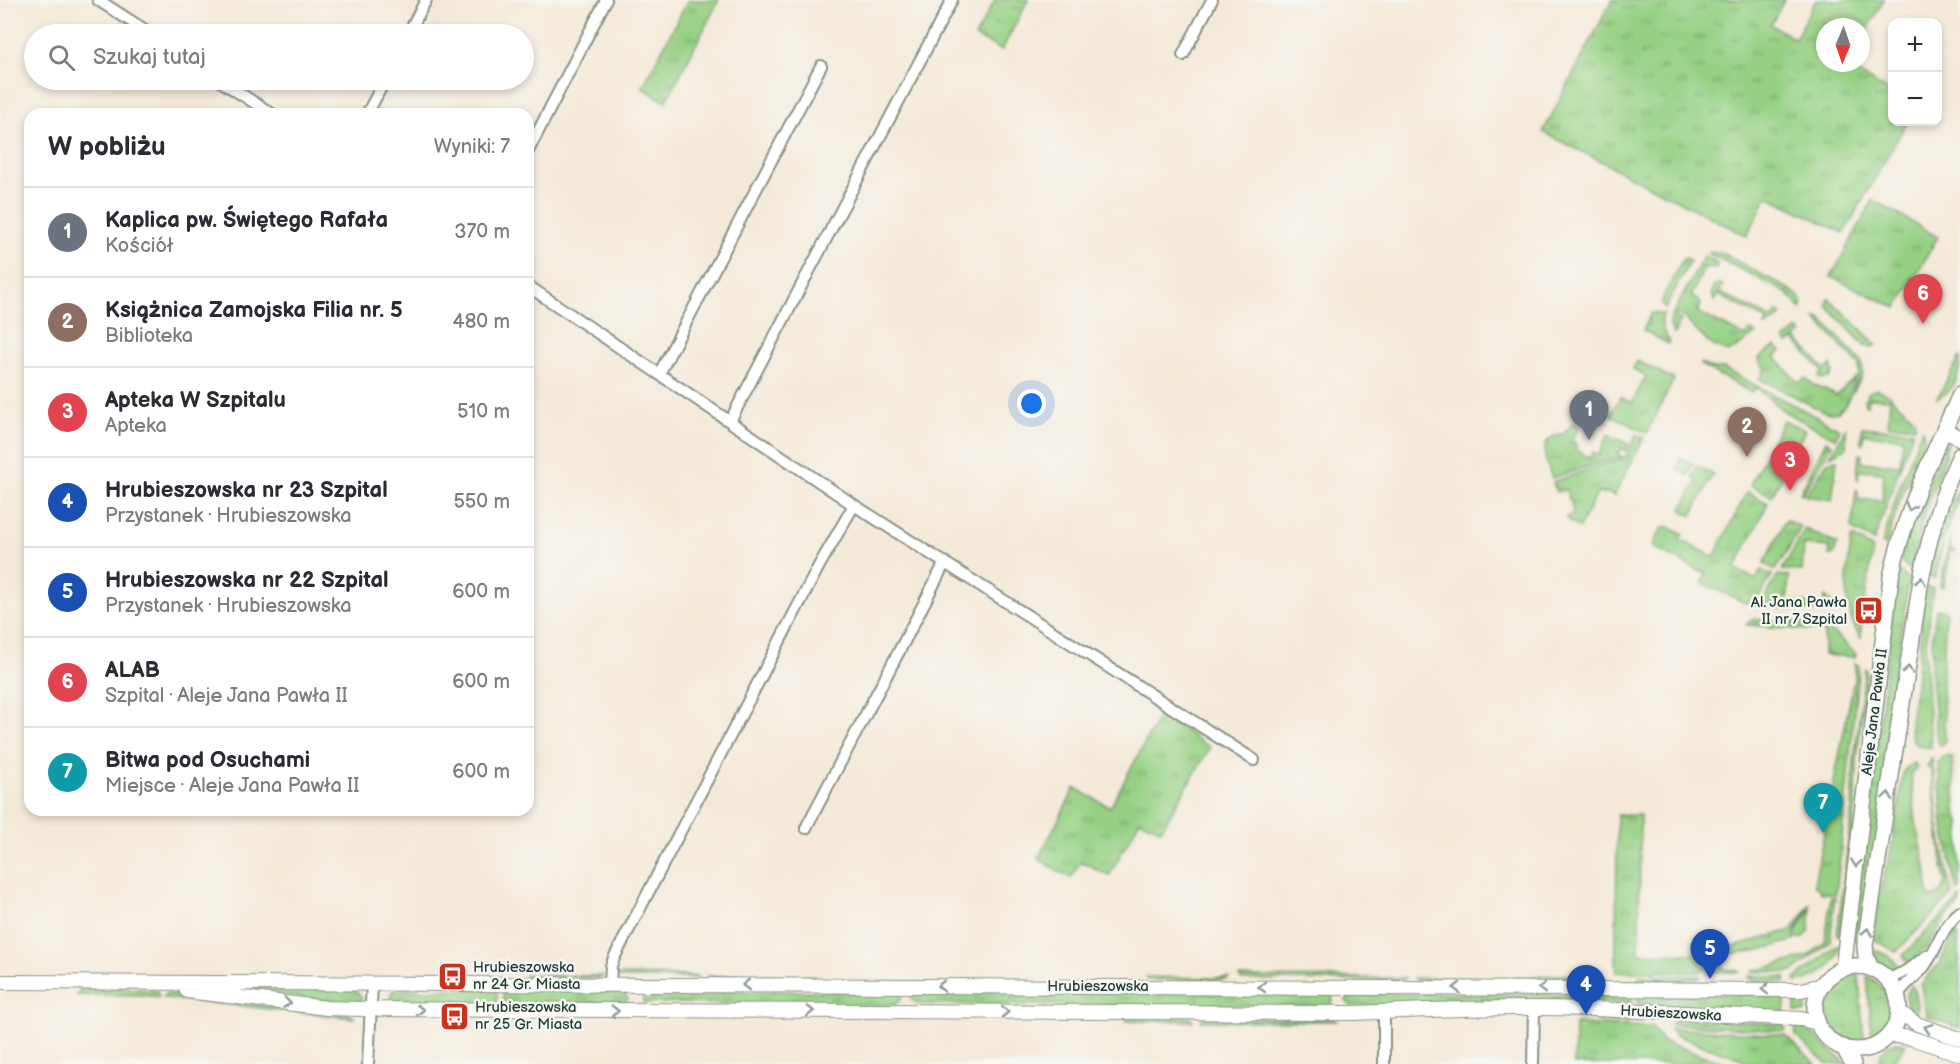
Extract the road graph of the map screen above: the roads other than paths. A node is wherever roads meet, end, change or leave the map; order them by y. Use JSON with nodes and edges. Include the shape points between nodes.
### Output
{"nodes":[{"id":1,"x":98,"y":0,"type":"edge"},
{"id":2,"x":426,"y":0,"type":"edge"},
{"id":3,"x":606,"y":0,"type":"edge"},
{"id":4,"x":951,"y":0,"type":"edge"},
{"id":5,"x":1212,"y":0,"type":"edge"},
{"id":6,"x":135,"y":24,"type":"edge"},
{"id":7,"x":413,"y":24,"type":"edge"},
{"id":8,"x":1183,"y":55,"type":"dead end"},
{"id":9,"x":821,"y":66,"type":"dead end"},
{"id":10,"x":235,"y":90,"type":"edge"},
{"id":11,"x":380,"y":90,"type":"edge"},
{"id":12,"x":263,"y":108,"type":"edge"},
{"id":13,"x":370,"y":108,"type":"edge"},
{"id":14,"x":534,"y":139,"type":"edge"},
{"id":15,"x":534,"y":290,"type":"edge"},
{"id":16,"x":659,"y":374,"type":"junction"},
{"id":17,"x":1960,"y":395,"type":"edge"},
{"id":18,"x":730,"y":421,"type":"junction"},
{"id":19,"x":1944,"y":430,"type":"junction"},
{"id":20,"x":1960,"y":438,"type":"edge"},
{"id":21,"x":1960,"y":455,"type":"edge"},
{"id":22,"x":855,"y":504,"type":"junction"},
{"id":23,"x":945,"y":562,"type":"junction"},
{"id":24,"x":1254,"y":760,"type":"dead end"},
{"id":25,"x":806,"y":828,"type":"dead end"},
{"id":26,"x":1960,"y":912,"type":"edge"},
{"id":27,"x":1931,"y":953,"type":"junction"},
{"id":28,"x":1843,"y":969,"type":"junction"},
{"id":29,"x":1871,"y":969,"type":"junction"},
{"id":30,"x":1887,"y":980,"type":"junction"},
{"id":31,"x":0,"y":982,"type":"edge"},
{"id":32,"x":131,"y":983,"type":"junction"},
{"id":33,"x":367,"y":984,"type":"junction"},
{"id":34,"x":610,"y":984,"type":"junction"},
{"id":35,"x":1822,"y":985,"type":"junction"},
{"id":36,"x":906,"y":986,"type":"junction"},
{"id":37,"x":1897,"y":996,"type":"junction"},
{"id":38,"x":1534,"y":1008,"type":"junction"},
{"id":39,"x":366,"y":1010,"type":"junction"},
{"id":40,"x":906,"y":1012,"type":"junction"},
{"id":41,"x":1384,"y":1012,"type":"junction"},
{"id":42,"x":1899,"y":1012,"type":"junction"},
{"id":43,"x":1818,"y":1023,"type":"junction"},
{"id":44,"x":1889,"y":1035,"type":"junction"},
{"id":45,"x":1960,"y":1039,"type":"edge"},
{"id":46,"x":1843,"y":1047,"type":"junction"},
{"id":47,"x":1874,"y":1047,"type":"junction"},
{"id":48,"x":1960,"y":1054,"type":"edge"},
{"id":49,"x":368,"y":1064,"type":"edge"},
{"id":50,"x":1384,"y":1064,"type":"edge"},
{"id":51,"x":1533,"y":1064,"type":"edge"},
{"id":52,"x":1853,"y":1064,"type":"edge"},
{"id":53,"x":1873,"y":1064,"type":"edge"}],
"edges":[{"from":1,"to":6,"type":"street"},
{"from":2,"to":7,"type":"street"},
{"from":3,"to":14,"type":"street"},
{"from":4,"to":18,"type":"street"},
{"from":5,"to":8,"type":"street"},
{"from":9,"to":16,"type":"street"},
{"from":10,"to":12,"type":"street"},
{"from":11,"to":13,"type":"street"},
{"from":15,"to":16,"type":"street"},
{"from":16,"to":18,"type":"street"},
{"from":17,"to":19,"type":"highway","name":"Aleje Jana Pawła II"},
{"from":18,"to":22,"type":"street"},
{"from":19,"to":20,"type":"highway"},
{"from":19,"to":28,"type":"highway","name":"Aleje Jana Pawła II","one_way":true,"via":[[1910,508],[1891,577]]},
{"from":29,"to":21,"type":"highway","name":"Aleje Jana Pawła II","one_way":true,"via":[[1865,945],[1921,580],[1933,526]]},
{"from":22,"to":23,"type":"street"},
{"from":22,"to":34,"type":"street","via":[[614,958]]},
{"from":23,"to":24,"type":"street"},
{"from":23,"to":25,"type":"street"},
{"from":26,"to":27,"type":"street","via":[[1948,923]]},
{"from":27,"to":30,"type":"street"},
{"from":27,"to":37,"type":"street","via":[[1925,966]]},
{"from":28,"to":29,"type":"highway"},
{"from":28,"to":35,"type":"highway"},
{"from":29,"to":30,"type":"highway"},
{"from":30,"to":37,"type":"highway"},
{"from":31,"to":32,"type":"main road"},
{"from":32,"to":33,"type":"main road","name":"Hrubieszowska"},
{"from":32,"to":39,"type":"main road","name":"Hrubieszowska","one_way":true},
{"from":33,"to":34,"type":"main road","name":"Hrubieszowska"},
{"from":33,"to":39,"type":"street"},
{"from":36,"to":34,"type":"main road","name":"Hrubieszowska","one_way":true},
{"from":35,"to":36,"type":"main road","name":"Hrubieszowska","one_way":true,"via":[[1801,990]]},
{"from":35,"to":43,"type":"highway","via":[[1816,1003]]},
{"from":36,"to":40,"type":"main road"},
{"from":37,"to":42,"type":"highway"},
{"from":38,"to":41,"type":"main road","name":"Hrubieszowska"},
{"from":38,"to":43,"type":"main road","name":"Hrubieszowska","via":[[1801,1019]]},
{"from":38,"to":51,"type":"street"},
{"from":39,"to":40,"type":"main road","name":"Hrubieszowska","one_way":true},
{"from":39,"to":49,"type":"street"},
{"from":40,"to":41,"type":"main road","name":"Hrubieszowska","one_way":true},
{"from":41,"to":50,"type":"street"},
{"from":42,"to":44,"type":"highway"},
{"from":45,"to":42,"type":"main road","one_way":true,"via":[[1917,1024]]},
{"from":43,"to":46,"type":"highway","via":[[1826,1036]]},
{"from":44,"to":47,"type":"highway"},
{"from":44,"to":48,"type":"main road"},
{"from":46,"to":47,"type":"highway"},
{"from":46,"to":52,"type":"highway"},
{"from":47,"to":53,"type":"highway"}]}
